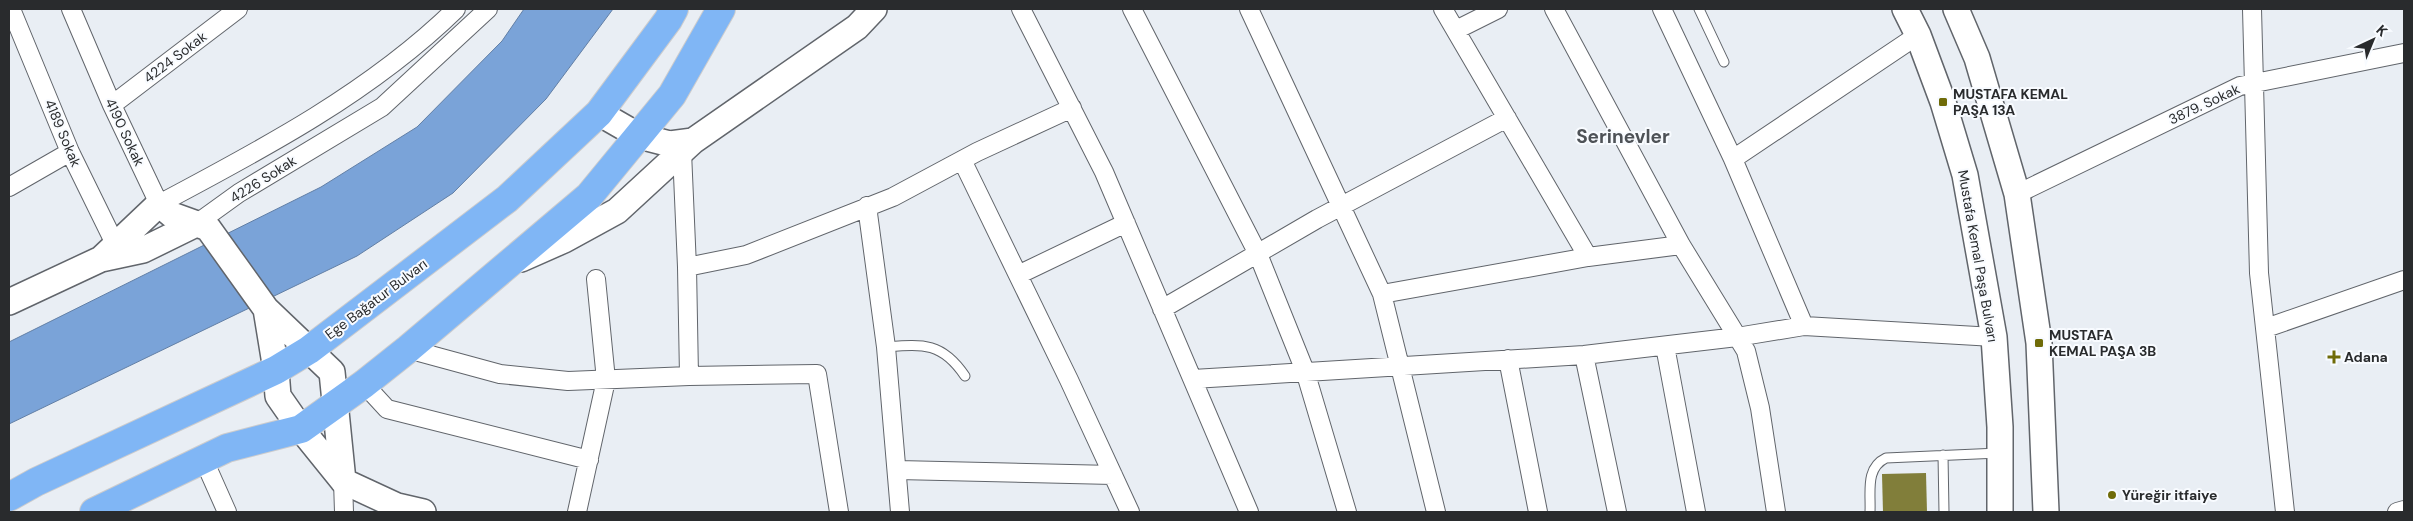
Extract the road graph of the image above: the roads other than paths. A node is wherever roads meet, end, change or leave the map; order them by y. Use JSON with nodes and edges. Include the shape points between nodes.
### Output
{"nodes":[{"id":1,"x":11,"y":9,"type":"edge"},
{"id":2,"x":238,"y":9,"type":"edge"},
{"id":3,"x":456,"y":9,"type":"edge"},
{"id":4,"x":488,"y":9,"type":"edge"},
{"id":5,"x":674,"y":9,"type":"edge"},
{"id":6,"x":721,"y":9,"type":"edge"},
{"id":7,"x":874,"y":9,"type":"edge"},
{"id":8,"x":1021,"y":9,"type":"edge"},
{"id":9,"x":1132,"y":9,"type":"edge"},
{"id":10,"x":1249,"y":9,"type":"edge"},
{"id":11,"x":1443,"y":9,"type":"edge"},
{"id":12,"x":1498,"y":9,"type":"edge"},
{"id":13,"x":1554,"y":9,"type":"edge"},
{"id":14,"x":1662,"y":9,"type":"edge"},
{"id":15,"x":1699,"y":9,"type":"edge"},
{"id":16,"x":1905,"y":9,"type":"edge"},
{"id":17,"x":1956,"y":9,"type":"edge"},
{"id":18,"x":2252,"y":9,"type":"edge"},
{"id":19,"x":73,"y":10,"type":"edge"},
{"id":20,"x":437,"y":15,"type":"edge"},
{"id":21,"x":1456,"y":30,"type":"junction"},
{"id":22,"x":1918,"y":35,"type":"junction"},
{"id":23,"x":2404,"y":53,"type":"edge"},
{"id":24,"x":1724,"y":62,"type":"dead end"},
{"id":25,"x":2256,"y":83,"type":"junction"},
{"id":26,"x":112,"y":105,"type":"junction"},
{"id":27,"x":1072,"y":108,"type":"junction"},
{"id":28,"x":599,"y":113,"type":"junction"},
{"id":29,"x":1507,"y":118,"type":"junction"},
{"id":30,"x":639,"y":136,"type":"junction"},
{"id":31,"x":687,"y":146,"type":"junction"},
{"id":32,"x":70,"y":152,"type":"junction"},
{"id":33,"x":1733,"y":159,"type":"junction"},
{"id":34,"x":962,"y":160,"type":"junction"},
{"id":35,"x":9,"y":187,"type":"edge"},
{"id":36,"x":2017,"y":194,"type":"junction"},
{"id":37,"x":159,"y":204,"type":"junction"},
{"id":38,"x":867,"y":206,"type":"junction"},
{"id":39,"x":1340,"y":207,"type":"junction"},
{"id":40,"x":1126,"y":223,"type":"junction"},
{"id":41,"x":202,"y":226,"type":"junction"},
{"id":42,"x":1681,"y":245,"type":"junction"},
{"id":43,"x":112,"y":253,"type":"junction"},
{"id":44,"x":1258,"y":254,"type":"junction"},
{"id":45,"x":1588,"y":257,"type":"junction"},
{"id":46,"x":509,"y":264,"type":"junction"},
{"id":47,"x":687,"y":267,"type":"junction"},
{"id":48,"x":1018,"y":275,"type":"junction"},
{"id":49,"x":596,"y":279,"type":"dead end"},
{"id":50,"x":2404,"y":280,"type":"edge"},
{"id":51,"x":1382,"y":294,"type":"junction"},
{"id":52,"x":9,"y":302,"type":"edge"},
{"id":53,"x":266,"y":309,"type":"junction"},
{"id":54,"x":1162,"y":310,"type":"junction"},
{"id":55,"x":1804,"y":326,"type":"junction"},
{"id":56,"x":2266,"y":328,"type":"junction"},
{"id":57,"x":1737,"y":337,"type":"junction"},
{"id":58,"x":1994,"y":337,"type":"junction"},
{"id":59,"x":1665,"y":346,"type":"junction"},
{"id":60,"x":886,"y":347,"type":"junction"},
{"id":61,"x":408,"y":349,"type":"junction"},
{"id":62,"x":309,"y":350,"type":"junction"},
{"id":63,"x":1584,"y":355,"type":"junction"},
{"id":64,"x":1508,"y":358,"type":"junction"},
{"id":65,"x":1401,"y":366,"type":"junction"},
{"id":66,"x":276,"y":370,"type":"junction"},
{"id":67,"x":1305,"y":371,"type":"junction"},
{"id":68,"x":689,"y":376,"type":"junction"},
{"id":69,"x":965,"y":376,"type":"dead end"},
{"id":70,"x":1193,"y":379,"type":"junction"},
{"id":71,"x":606,"y":380,"type":"junction"},
{"id":72,"x":364,"y":384,"type":"junction"},
{"id":73,"x":336,"y":404,"type":"junction"},
{"id":74,"x":301,"y":429,"type":"junction"},
{"id":75,"x":2000,"y":452,"type":"junction"},
{"id":76,"x":1943,"y":455,"type":"junction"},
{"id":77,"x":203,"y":458,"type":"junction"},
{"id":78,"x":588,"y":460,"type":"junction"},
{"id":79,"x":898,"y":470,"type":"junction"},
{"id":80,"x":1113,"y":475,"type":"junction"},
{"id":81,"x":343,"y":481,"type":"junction"},
{"id":82,"x":9,"y":497,"type":"edge"},
{"id":83,"x":2404,"y":510,"type":"edge"},
{"id":84,"x":94,"y":512,"type":"edge"},
{"id":85,"x":227,"y":512,"type":"edge"},
{"id":86,"x":344,"y":512,"type":"edge"},
{"id":87,"x":423,"y":512,"type":"edge"},
{"id":88,"x":577,"y":512,"type":"edge"},
{"id":89,"x":839,"y":512,"type":"edge"},
{"id":90,"x":900,"y":512,"type":"edge"},
{"id":91,"x":1130,"y":512,"type":"edge"},
{"id":92,"x":1249,"y":512,"type":"edge"},
{"id":93,"x":1346,"y":512,"type":"edge"},
{"id":94,"x":1436,"y":512,"type":"edge"},
{"id":95,"x":1538,"y":512,"type":"edge"},
{"id":96,"x":1617,"y":512,"type":"edge"},
{"id":97,"x":1696,"y":512,"type":"edge"},
{"id":98,"x":1776,"y":512,"type":"edge"},
{"id":99,"x":1870,"y":512,"type":"edge"},
{"id":100,"x":1944,"y":512,"type":"edge"},
{"id":101,"x":2000,"y":512,"type":"edge"},
{"id":102,"x":2046,"y":512,"type":"edge"},
{"id":103,"x":2284,"y":512,"type":"edge"},
{"id":104,"x":2397,"y":512,"type":"edge"}],
"edges":[{"from":1,"to":32,"type":"street","name":"4189 Sokak"},
{"from":2,"to":26,"type":"street","name":"4224 Sokak"},
{"from":3,"to":20,"type":"street"},
{"from":4,"to":41,"type":"street","name":"4226 Sokak","via":[[382,107],[239,193]]},
{"from":5,"to":28,"type":"main road","name":"Ege Bağatur Bulvarı"},
{"from":6,"to":30,"type":"main road","via":[[672,95]]},
{"from":7,"to":31,"type":"main road","via":[[857,26]]},
{"from":8,"to":27,"type":"street"},
{"from":9,"to":44,"type":"street"},
{"from":10,"to":39,"type":"street"},
{"from":11,"to":21,"type":"street"},
{"from":12,"to":21,"type":"street"},
{"from":13,"to":42,"type":"street"},
{"from":14,"to":33,"type":"street"},
{"from":15,"to":24,"type":"lane"},
{"from":16,"to":22,"type":"main road","name":"Mustafa Kemal Paşa Bulvarı"},
{"from":17,"to":36,"type":"main road","via":[[1977,58]]},
{"from":18,"to":25,"type":"street"},
{"from":19,"to":26,"type":"street","name":"4190 Sokak"},
{"from":20,"to":37,"type":"street","via":[[424,39],[341,100],[250,155]]},
{"from":21,"to":29,"type":"street"},
{"from":22,"to":33,"type":"street"},
{"from":22,"to":58,"type":"main road","name":"Mustafa Kemal Paşa Bulvarı","via":[[1943,102],[1964,175]]},
{"from":23,"to":25,"type":"street","name":"3879. Sokak"},
{"from":25,"to":36,"type":"street","name":"3879. Sokak","via":[[2240,86]]},
{"from":25,"to":56,"type":"street","via":[[2259,273]]},
{"from":26,"to":37,"type":"street","name":"4190 Sokak"},
{"from":27,"to":34,"type":"street"},
{"from":27,"to":40,"type":"street"},
{"from":28,"to":30,"type":"main road"},
{"from":28,"to":62,"type":"main road","name":"Ege Bağatur Bulvarı","via":[[508,198]]},
{"from":29,"to":39,"type":"street"},
{"from":29,"to":45,"type":"street"},
{"from":30,"to":31,"type":"main road"},
{"from":30,"to":46,"type":"main road","via":[[589,196]]},
{"from":31,"to":46,"type":"main road","via":[[617,211],[564,240]]},
{"from":31,"to":47,"type":"street"},
{"from":32,"to":35,"type":"street"},
{"from":32,"to":43,"type":"street","name":"4189 Sokak"},
{"from":33,"to":55,"type":"street"},
{"from":34,"to":38,"type":"street","via":[[893,197]]},
{"from":34,"to":48,"type":"street"},
{"from":36,"to":102,"type":"main road","via":[[2038,343]]},
{"from":37,"to":41,"type":"main road","via":[[172,215]]},
{"from":37,"to":43,"type":"main road"},
{"from":38,"to":47,"type":"street","via":[[746,255]]},
{"from":38,"to":60,"type":"street"},
{"from":39,"to":44,"type":"street"},
{"from":39,"to":51,"type":"street"},
{"from":40,"to":48,"type":"street"},
{"from":40,"to":54,"type":"street"},
{"from":41,"to":43,"type":"main road","name":"4226 Sokak","via":[[143,250]]},
{"from":41,"to":53,"type":"main road"},
{"from":42,"to":45,"type":"street"},
{"from":42,"to":57,"type":"street"},
{"from":43,"to":52,"type":"main road","name":"4226 Sokak"},
{"from":44,"to":54,"type":"street"},
{"from":44,"to":67,"type":"street"},
{"from":45,"to":51,"type":"street"},
{"from":46,"to":61,"type":"main road"},
{"from":47,"to":68,"type":"street"},
{"from":48,"to":80,"type":"street"},
{"from":49,"to":71,"type":"street"},
{"from":50,"to":56,"type":"street"},
{"from":51,"to":65,"type":"street"},
{"from":53,"to":62,"type":"main road"},
{"from":53,"to":66,"type":"main road"},
{"from":54,"to":70,"type":"street"},
{"from":55,"to":57,"type":"street"},
{"from":55,"to":58,"type":"street"},
{"from":56,"to":103,"type":"street"},
{"from":57,"to":59,"type":"street"},
{"from":57,"to":98,"type":"street","via":[[1746,351],[1760,408]]},
{"from":58,"to":75,"type":"main road","name":"Mustafa Kemal Paşa Bulvarı"},
{"from":59,"to":63,"type":"street"},
{"from":59,"to":97,"type":"street"},
{"from":60,"to":69,"type":"lane","via":[[923,344],[933,347],[951,358]]},
{"from":60,"to":79,"type":"street"},
{"from":61,"to":71,"type":"street","via":[[500,374],[568,382]]},
{"from":61,"to":72,"type":"main road"},
{"from":62,"to":66,"type":"main road","name":"Ege Bağatur Bulvarı"},
{"from":62,"to":73,"type":"main road","via":[[332,372]]},
{"from":63,"to":64,"type":"street"},
{"from":63,"to":96,"type":"street"},
{"from":64,"to":65,"type":"street"},
{"from":64,"to":95,"type":"street"},
{"from":65,"to":67,"type":"street"},
{"from":65,"to":94,"type":"street"},
{"from":66,"to":74,"type":"main road","via":[[278,396]]},
{"from":66,"to":82,"type":"main road","name":"Ege Bağatur Bulvarı"},
{"from":67,"to":70,"type":"street"},
{"from":67,"to":93,"type":"street"},
{"from":68,"to":71,"type":"street"},
{"from":68,"to":89,"type":"street","via":[[817,374]]},
{"from":70,"to":92,"type":"street"},
{"from":71,"to":78,"type":"street"},
{"from":72,"to":73,"type":"main road"},
{"from":72,"to":78,"type":"street","via":[[387,409]]},
{"from":73,"to":74,"type":"main road"},
{"from":73,"to":81,"type":"main road"},
{"from":74,"to":77,"type":"main road","via":[[227,448]]},
{"from":74,"to":81,"type":"main road"},
{"from":75,"to":76,"type":"lane"},
{"from":75,"to":101,"type":"main road","name":"Mustafa Kemal Paşa Bulvarı"},
{"from":76,"to":99,"type":"lane","via":[[1880,461],[1871,474]]},
{"from":76,"to":100,"type":"lane"},
{"from":77,"to":84,"type":"main road"},
{"from":77,"to":85,"type":"street"},
{"from":78,"to":88,"type":"street"},
{"from":79,"to":80,"type":"street"},
{"from":79,"to":90,"type":"street"},
{"from":80,"to":91,"type":"street"},
{"from":81,"to":86,"type":"street"},
{"from":81,"to":87,"type":"main road","via":[[397,506]]},
{"from":83,"to":104,"type":"street"}]}
